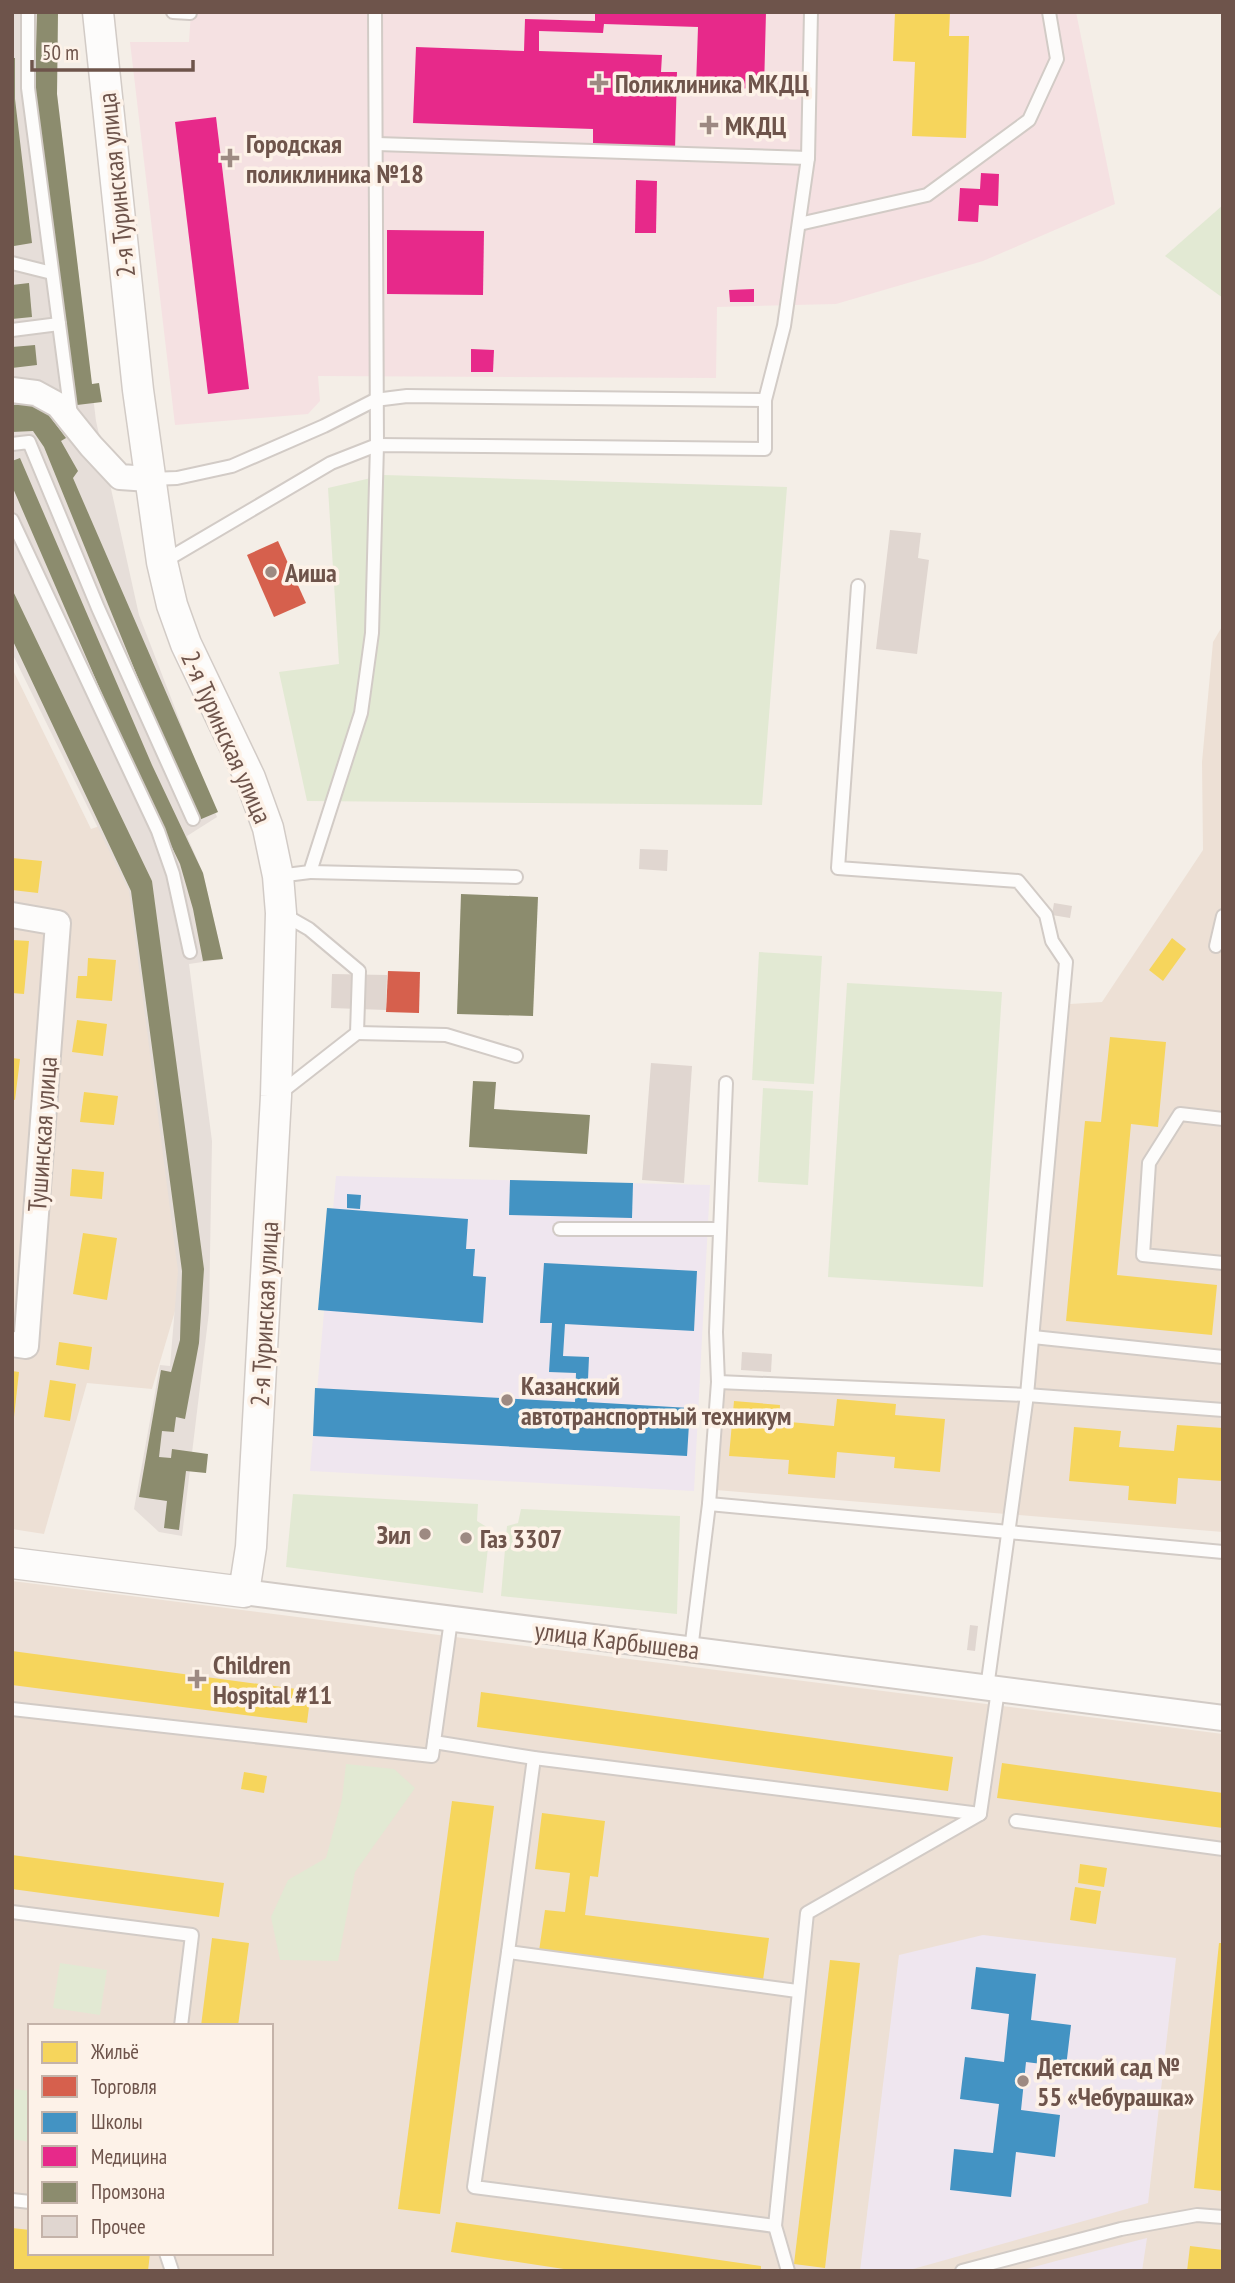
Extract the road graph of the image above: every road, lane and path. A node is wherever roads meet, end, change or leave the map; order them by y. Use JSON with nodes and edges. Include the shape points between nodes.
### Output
{"nodes":[{"id":1,"x":28,"y":12,"type":"edge"},
{"id":2,"x":99,"y":12,"type":"edge"},
{"id":3,"x":173,"y":12,"type":"edge"},
{"id":4,"x":375,"y":12,"type":"edge"},
{"id":5,"x":811,"y":12,"type":"edge"},
{"id":6,"x":1049,"y":12,"type":"edge"},
{"id":7,"x":190,"y":13,"type":"edge"},
{"id":8,"x":377,"y":144,"type":"junction"},
{"id":9,"x":808,"y":158,"type":"junction"},
{"id":10,"x":799,"y":224,"type":"junction"},
{"id":11,"x":12,"y":264,"type":"edge"},
{"id":12,"x":52,"y":273,"type":"junction"},
{"id":13,"x":59,"y":324,"type":"junction"},
{"id":14,"x":12,"y":330,"type":"edge"},
{"id":15,"x":12,"y":390,"type":"edge"},
{"id":16,"x":375,"y":400,"type":"junction"},
{"id":17,"x":765,"y":400,"type":"junction"},
{"id":18,"x":72,"y":422,"type":"junction"},
{"id":19,"x":12,"y":444,"type":"edge"},
{"id":20,"x":376,"y":445,"type":"junction"},
{"id":21,"x":149,"y":479,"type":"junction"},
{"id":22,"x":12,"y":520,"type":"edge"},
{"id":23,"x":162,"y":562,"type":"junction"},
{"id":24,"x":858,"y":586,"type":"dead end"},
{"id":25,"x":193,"y":819,"type":"dead end"},
{"id":26,"x":310,"y":872,"type":"junction"},
{"id":27,"x":278,"y":876,"type":"junction"},
{"id":28,"x":516,"y":877,"type":"dead end"},
{"id":29,"x":281,"y":913,"type":"junction"},
{"id":30,"x":12,"y":915,"type":"edge"},
{"id":31,"x":1223,"y":916,"type":"edge"},
{"id":32,"x":1216,"y":946,"type":"dead end"},
{"id":33,"x":190,"y":952,"type":"dead end"},
{"id":34,"x":356,"y":1033,"type":"junction"},
{"id":35,"x":516,"y":1056,"type":"dead end"},
{"id":36,"x":726,"y":1083,"type":"dead end"},
{"id":37,"x":276,"y":1096,"type":"junction"},
{"id":38,"x":1223,"y":1119,"type":"edge"},
{"id":39,"x":560,"y":1229,"type":"dead end"},
{"id":40,"x":720,"y":1229,"type":"junction"},
{"id":41,"x":1223,"y":1263,"type":"edge"},
{"id":42,"x":1033,"y":1337,"type":"junction"},
{"id":43,"x":19,"y":1345,"type":"edge"},
{"id":44,"x":1223,"y":1357,"type":"edge"},
{"id":45,"x":718,"y":1382,"type":"junction"},
{"id":46,"x":1027,"y":1395,"type":"junction"},
{"id":47,"x":1223,"y":1410,"type":"edge"},
{"id":48,"x":709,"y":1504,"type":"junction"},
{"id":49,"x":1009,"y":1531,"type":"junction"},
{"id":50,"x":1223,"y":1552,"type":"edge"},
{"id":51,"x":12,"y":1563,"type":"edge"},
{"id":52,"x":244,"y":1592,"type":"junction"},
{"id":53,"x":451,"y":1620,"type":"junction"},
{"id":54,"x":691,"y":1650,"type":"junction"},
{"id":55,"x":993,"y":1689,"type":"junction"},
{"id":56,"x":12,"y":1709,"type":"edge"},
{"id":57,"x":1223,"y":1718,"type":"edge"},
{"id":58,"x":434,"y":1742,"type":"junction"},
{"id":59,"x":534,"y":1758,"type":"junction"},
{"id":60,"x":980,"y":1814,"type":"junction"},
{"id":61,"x":1016,"y":1821,"type":"dead end"},
{"id":62,"x":1223,"y":1849,"type":"edge"},
{"id":63,"x":12,"y":1912,"type":"edge"},
{"id":64,"x":508,"y":1952,"type":"junction"},
{"id":65,"x":797,"y":1991,"type":"junction"},
{"id":66,"x":181,"y":2024,"type":"edge"},
{"id":67,"x":1223,"y":2217,"type":"edge"},
{"id":68,"x":775,"y":2226,"type":"junction"},
{"id":69,"x":788,"y":2271,"type":"edge"},
{"id":70,"x":962,"y":2271,"type":"edge"}],
"edges":[{"from":1,"to":12,"type":"lane","via":[[28,88]]},
{"from":2,"to":21,"type":"street","name":"2-я Туринская улица"},
{"from":3,"to":7,"type":"lane"},
{"from":4,"to":8,"type":"lane"},
{"from":5,"to":9,"type":"lane"},
{"from":6,"to":10,"type":"lane","via":[[1057,59],[1029,120],[927,195]]},
{"from":8,"to":9,"type":"lane"},
{"from":8,"to":16,"type":"lane"},
{"from":9,"to":10,"type":"lane"},
{"from":10,"to":17,"type":"lane","via":[[784,326]]},
{"from":11,"to":12,"type":"lane"},
{"from":12,"to":13,"type":"lane"},
{"from":13,"to":14,"type":"lane"},
{"from":13,"to":18,"type":"lane"},
{"from":15,"to":18,"type":"street","via":[[36,393],[58,405]]},
{"from":16,"to":17,"type":"lane","via":[[407,396]]},
{"from":16,"to":20,"type":"lane"},
{"from":16,"to":21,"type":"lane","via":[[232,466]]},
{"from":17,"to":20,"type":"lane","via":[[765,449]]},
{"from":18,"to":21,"type":"street","via":[[120,477]]},
{"from":19,"to":25,"type":"lane","via":[[30,442]]},
{"from":20,"to":23,"type":"lane","via":[[331,463]]},
{"from":20,"to":26,"type":"lane","via":[[372,633],[361,713]]},
{"from":21,"to":23,"type":"street","name":"2-я Туринская улица"},
{"from":22,"to":33,"type":"lane","via":[[158,831],[173,874]]},
{"from":23,"to":27,"type":"street","name":"2-я Туринская улица","via":[[186,644],[250,778],[268,828]]},
{"from":24,"to":42,"type":"lane","via":[[838,868],[1018,881],[1046,915],[1052,941],[1066,962]]},
{"from":26,"to":27,"type":"lane"},
{"from":26,"to":28,"type":"lane"},
{"from":27,"to":29,"type":"street","name":"2-я Туринская улица"},
{"from":29,"to":34,"type":"lane","via":[[309,929],[359,971]]},
{"from":29,"to":37,"type":"street","name":"2-я Туринская улица"},
{"from":30,"to":43,"type":"street","name":"Тушинская улица","via":[[58,923]]},
{"from":31,"to":32,"type":"lane"},
{"from":34,"to":35,"type":"lane","via":[[446,1035]]},
{"from":34,"to":37,"type":"lane"},
{"from":36,"to":40,"type":"lane"},
{"from":37,"to":52,"type":"street","name":"2-я Туринская улица","via":[[251,1547]]},
{"from":38,"to":41,"type":"lane","via":[[1180,1114],[1149,1163],[1143,1255]]},
{"from":39,"to":40,"type":"lane"},
{"from":40,"to":45,"type":"lane"},
{"from":42,"to":44,"type":"lane"},
{"from":42,"to":46,"type":"lane"},
{"from":45,"to":46,"type":"lane"},
{"from":45,"to":48,"type":"lane"},
{"from":46,"to":47,"type":"lane"},
{"from":46,"to":49,"type":"lane"},
{"from":48,"to":49,"type":"lane"},
{"from":48,"to":54,"type":"lane"},
{"from":49,"to":50,"type":"lane"},
{"from":49,"to":55,"type":"lane"},
{"from":51,"to":52,"type":"street","name":"улица Карбышева"},
{"from":52,"to":53,"type":"street","name":"улица Карбышева"},
{"from":53,"to":54,"type":"street","name":"улица Карбышева"},
{"from":53,"to":58,"type":"lane"},
{"from":54,"to":55,"type":"street","name":"улица Карбышева"},
{"from":55,"to":57,"type":"street","name":"улица Карбышева"},
{"from":55,"to":60,"type":"lane"},
{"from":56,"to":58,"type":"lane","via":[[432,1756]]},
{"from":58,"to":59,"type":"lane"},
{"from":59,"to":60,"type":"lane"},
{"from":59,"to":64,"type":"lane"},
{"from":60,"to":65,"type":"lane","via":[[807,1913]]},
{"from":61,"to":62,"type":"lane"},
{"from":63,"to":66,"type":"lane","via":[[192,1935]]},
{"from":64,"to":65,"type":"lane"},
{"from":64,"to":68,"type":"lane","via":[[474,2187]]},
{"from":65,"to":68,"type":"lane"},
{"from":67,"to":70,"type":"lane","via":[[1197,2215],[1121,2229]]},
{"from":68,"to":69,"type":"lane"}]}
